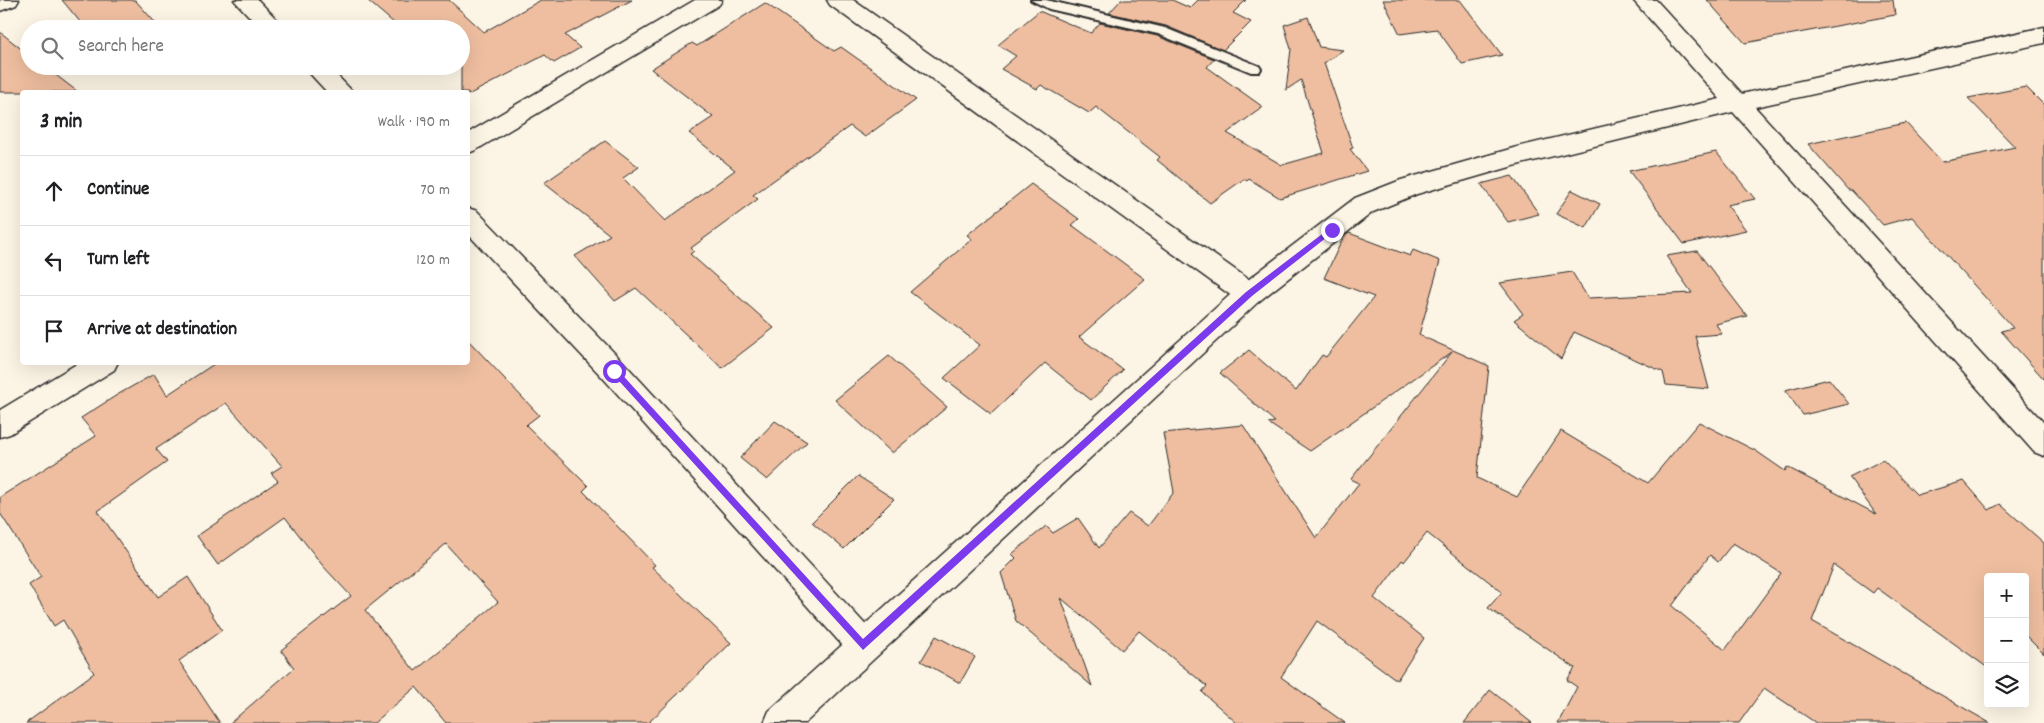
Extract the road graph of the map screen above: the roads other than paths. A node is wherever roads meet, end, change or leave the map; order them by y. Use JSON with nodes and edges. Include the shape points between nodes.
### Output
{"nodes":[{"id":1,"x":8,"y":0,"type":"edge"},
{"id":2,"x":245,"y":0,"type":"edge"},
{"id":3,"x":711,"y":0,"type":"edge"},
{"id":4,"x":838,"y":0,"type":"edge"},
{"id":5,"x":1036,"y":0,"type":"edge"},
{"id":6,"x":1644,"y":0,"type":"edge"},
{"id":7,"x":0,"y":4,"type":"edge"},
{"id":8,"x":266,"y":20,"type":"edge"},
{"id":9,"x":2044,"y":35,"type":"edge"},
{"id":10,"x":1254,"y":69,"type":"dead end"},
{"id":11,"x":323,"y":75,"type":"edge"},
{"id":12,"x":339,"y":90,"type":"edge"},
{"id":13,"x":1737,"y":103,"type":"junction"},
{"id":14,"x":470,"y":143,"type":"edge"},
{"id":15,"x":470,"y":220,"type":"edge"},
{"id":16,"x":1249,"y":294,"type":"junction"},
{"id":17,"x":99,"y":365,"type":"edge"},
{"id":18,"x":0,"y":425,"type":"edge"},
{"id":19,"x":2044,"y":443,"type":"edge"},
{"id":20,"x":863,"y":646,"type":"junction"},
{"id":21,"x":781,"y":723,"type":"edge"}],
"edges":[{"from":1,"to":7,"type":"street"},
{"from":2,"to":8,"type":"street"},
{"from":3,"to":14,"type":"street"},
{"from":4,"to":16,"type":"street"},
{"from":5,"to":10,"type":"lane","via":[[1161,31]]},
{"from":6,"to":13,"type":"street"},
{"from":9,"to":13,"type":"street"},
{"from":11,"to":12,"type":"street"},
{"from":13,"to":16,"type":"street","via":[[1517,156],[1373,201]]},
{"from":13,"to":19,"type":"street"},
{"from":15,"to":20,"type":"street","via":[[614,371]]},
{"from":16,"to":20,"type":"street"},
{"from":17,"to":18,"type":"street"},
{"from":20,"to":21,"type":"street"}]}
